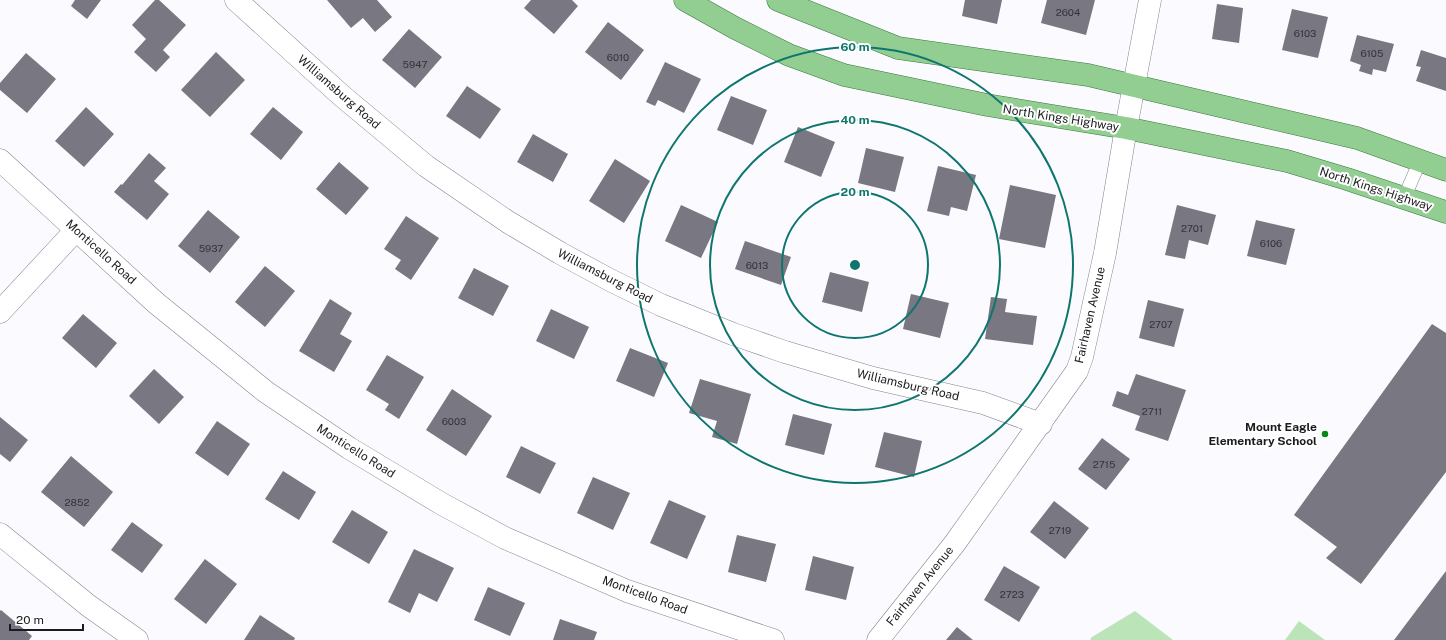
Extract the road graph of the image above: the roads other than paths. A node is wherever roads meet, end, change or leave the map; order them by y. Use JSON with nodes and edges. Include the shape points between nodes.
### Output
{"nodes":[{"id":1,"x":236,"y":0,"type":"edge"},
{"id":2,"x":685,"y":0,"type":"edge"},
{"id":3,"x":778,"y":0,"type":"edge"},
{"id":4,"x":1150,"y":0,"type":"edge"},
{"id":5,"x":1134,"y":85,"type":"junction"},
{"id":6,"x":1126,"y":128,"type":"junction"},
{"id":7,"x":0,"y":160,"type":"edge"},
{"id":8,"x":1420,"y":161,"type":"junction"},
{"id":9,"x":1446,"y":170,"type":"edge"},
{"id":10,"x":1404,"y":198,"type":"junction"},
{"id":11,"x":1446,"y":212,"type":"edge"},
{"id":12,"x":76,"y":230,"type":"junction"},
{"id":13,"x":0,"y":312,"type":"edge"},
{"id":14,"x":1040,"y":424,"type":"junction"},
{"id":15,"x":0,"y":534,"type":"edge"},
{"id":16,"x":137,"y":640,"type":"edge"},
{"id":17,"x":773,"y":640,"type":"edge"},
{"id":18,"x":878,"y":640,"type":"edge"}],
"edges":[{"from":1,"to":14,"type":"street","name":"Williamsburg Road","via":[[342,96],[426,166],[508,222],[610,280],[661,305],[785,352],[873,378],[983,403]]},
{"from":2,"to":6,"type":"main road","name":"North Kings Highway","via":[[789,55],[844,75],[987,105]]},
{"from":3,"to":5,"type":"main road","via":[[898,48],[1088,74]]},
{"from":4,"to":5,"type":"street","name":"Fairhaven Avenue"},
{"from":5,"to":6,"type":"street","name":"Fairhaven Avenue"},
{"from":5,"to":8,"type":"main road","via":[[1357,138]]},
{"from":6,"to":10,"type":"main road","name":"North Kings Highway","via":[[1287,161]]},
{"from":6,"to":14,"type":"street","name":"Fairhaven Avenue","via":[[1105,253],[1082,357],[1077,371]]},
{"from":7,"to":12,"type":"street","name":"Monticello Road"},
{"from":8,"to":9,"type":"main road"},
{"from":8,"to":10,"type":"lane"},
{"from":10,"to":11,"type":"main road","name":"North Kings Highway"},
{"from":12,"to":13,"type":"street"},
{"from":12,"to":17,"type":"street","name":"Monticello Road","via":[[156,303],[266,392],[348,448],[429,496],[505,538],[620,588]]},
{"from":14,"to":18,"type":"street","name":"Fairhaven Avenue","via":[[955,543]]},
{"from":15,"to":16,"type":"street","via":[[89,606]]}]}
